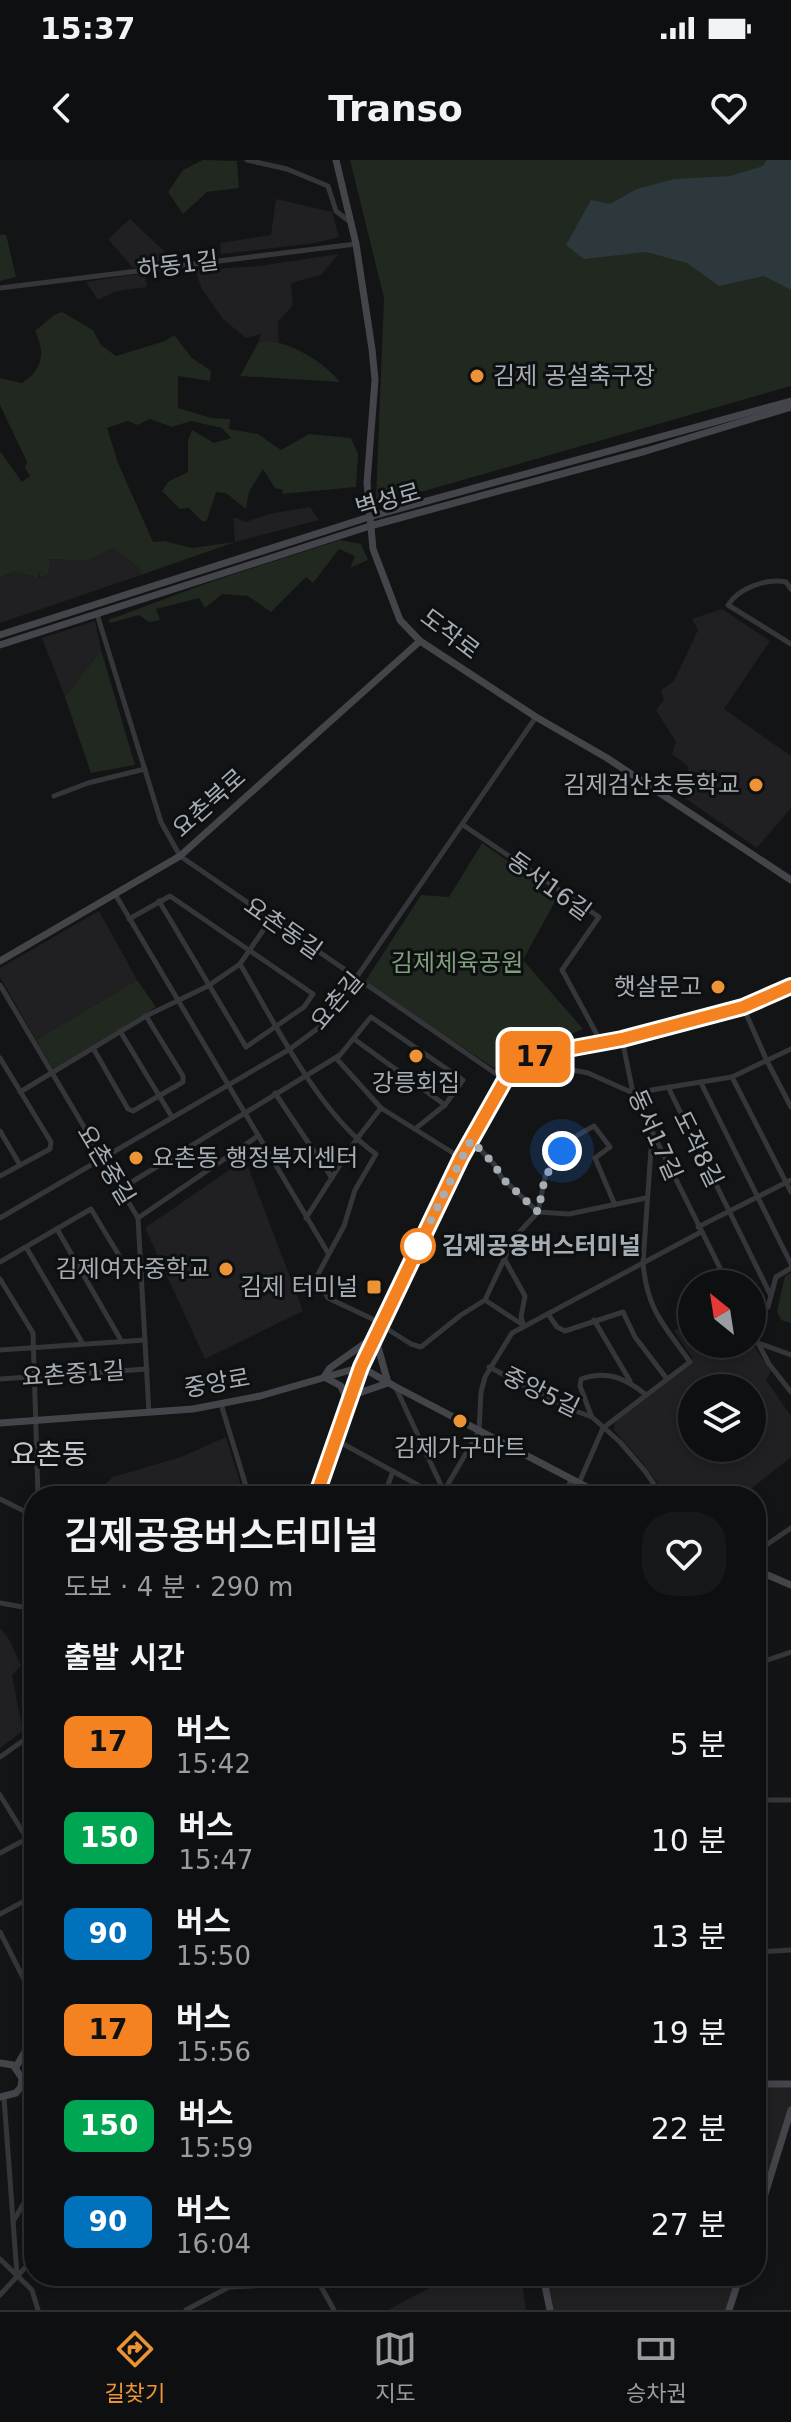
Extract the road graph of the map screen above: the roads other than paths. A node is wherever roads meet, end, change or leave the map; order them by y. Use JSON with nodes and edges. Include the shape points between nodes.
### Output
{"nodes":[{"id":1,"x":247,"y":160,"type":"edge"},
{"id":2,"x":336,"y":160,"type":"edge"},
{"id":3,"x":351,"y":222,"type":"junction"},
{"id":4,"x":356,"y":244,"type":"junction"},
{"id":5,"x":0,"y":288,"type":"edge"},
{"id":6,"x":791,"y":401,"type":"edge"},
{"id":7,"x":791,"y":407,"type":"edge"},
{"id":8,"x":370,"y":522,"type":"junction"},
{"id":9,"x":791,"y":589,"type":"edge"},
{"id":10,"x":97,"y":614,"type":"junction"},
{"id":11,"x":0,"y":635,"type":"edge"},
{"id":12,"x":420,"y":641,"type":"junction"},
{"id":13,"x":791,"y":644,"type":"edge"},
{"id":14,"x":0,"y":645,"type":"edge"},
{"id":15,"x":536,"y":717,"type":"junction"},
{"id":16,"x":145,"y":769,"type":"junction"},
{"id":17,"x":54,"y":796,"type":"dead end"},
{"id":18,"x":463,"y":825,"type":"junction"},
{"id":19,"x":180,"y":856,"type":"junction"},
{"id":20,"x":791,"y":880,"type":"edge"},
{"id":21,"x":115,"y":894,"type":"junction"},
{"id":22,"x":159,"y":901,"type":"junction"},
{"id":23,"x":129,"y":919,"type":"junction"},
{"id":24,"x":271,"y":919,"type":"junction"},
{"id":25,"x":252,"y":950,"type":"junction"},
{"id":26,"x":0,"y":961,"type":"edge"},
{"id":27,"x":240,"y":964,"type":"junction"},
{"id":28,"x":357,"y":979,"type":"junction"},
{"id":29,"x":0,"y":985,"type":"edge"},
{"id":30,"x":208,"y":986,"type":"junction"},
{"id":31,"x":791,"y":986,"type":"edge"},
{"id":32,"x":178,"y":1002,"type":"junction"},
{"id":33,"x":743,"y":1007,"type":"junction"},
{"id":34,"x":146,"y":1016,"type":"junction"},
{"id":35,"x":277,"y":1026,"type":"junction"},
{"id":36,"x":120,"y":1031,"type":"junction"},
{"id":37,"x":354,"y":1039,"type":"junction"},
{"id":38,"x":622,"y":1039,"type":"junction"},
{"id":39,"x":601,"y":1042,"type":"junction"},
{"id":40,"x":93,"y":1048,"type":"junction"},
{"id":41,"x":290,"y":1049,"type":"junction"},
{"id":42,"x":790,"y":1051,"type":"edge"},
{"id":43,"x":546,"y":1053,"type":"junction"},
{"id":44,"x":0,"y":1058,"type":"edge"},
{"id":45,"x":336,"y":1058,"type":"junction"},
{"id":46,"x":767,"y":1061,"type":"junction"},
{"id":47,"x":51,"y":1074,"type":"junction"},
{"id":48,"x":307,"y":1076,"type":"junction"},
{"id":49,"x":732,"y":1077,"type":"junction"},
{"id":50,"x":505,"y":1080,"type":"junction"},
{"id":51,"x":701,"y":1083,"type":"junction"},
{"id":52,"x":228,"y":1085,"type":"junction"},
{"id":53,"x":668,"y":1087,"type":"junction"},
{"id":54,"x":20,"y":1092,"type":"junction"},
{"id":55,"x":275,"y":1093,"type":"junction"},
{"id":56,"x":633,"y":1093,"type":"junction"},
{"id":57,"x":159,"y":1096,"type":"junction"},
{"id":58,"x":445,"y":1105,"type":"junction"},
{"id":59,"x":791,"y":1107,"type":"edge"},
{"id":60,"x":381,"y":1108,"type":"junction"},
{"id":61,"x":245,"y":1112,"type":"junction"},
{"id":62,"x":172,"y":1117,"type":"junction"},
{"id":63,"x":415,"y":1129,"type":"junction"},
{"id":64,"x":0,"y":1131,"type":"edge"},
{"id":65,"x":652,"y":1135,"type":"junction"},
{"id":66,"x":258,"y":1136,"type":"junction"},
{"id":67,"x":356,"y":1140,"type":"junction"},
{"id":68,"x":471,"y":1140,"type":"junction"},
{"id":69,"x":461,"y":1158,"type":"junction"},
{"id":70,"x":102,"y":1159,"type":"junction"},
{"id":71,"x":20,"y":1165,"type":"junction"},
{"id":72,"x":0,"y":1176,"type":"edge"},
{"id":73,"x":332,"y":1178,"type":"junction"},
{"id":74,"x":789,"y":1181,"type":"edge"},
{"id":75,"x":122,"y":1188,"type":"junction"},
{"id":76,"x":791,"y":1192,"type":"edge"},
{"id":77,"x":756,"y":1196,"type":"junction"},
{"id":78,"x":646,"y":1198,"type":"junction"},
{"id":79,"x":615,"y":1205,"type":"junction"},
{"id":80,"x":727,"y":1211,"type":"junction"},
{"id":81,"x":538,"y":1212,"type":"junction"},
{"id":82,"x":0,"y":1218,"type":"edge"},
{"id":83,"x":138,"y":1218,"type":"junction"},
{"id":84,"x":306,"y":1218,"type":"junction"},
{"id":85,"x":57,"y":1229,"type":"junction"},
{"id":86,"x":699,"y":1229,"type":"junction"},
{"id":87,"x":26,"y":1247,"type":"junction"},
{"id":88,"x":329,"y":1254,"type":"junction"},
{"id":89,"x":504,"y":1259,"type":"junction"},
{"id":90,"x":0,"y":1262,"type":"edge"},
{"id":91,"x":141,"y":1263,"type":"junction"},
{"id":92,"x":643,"y":1263,"type":"junction"},
{"id":93,"x":791,"y":1266,"type":"edge"},
{"id":94,"x":721,"y":1270,"type":"edge"},
{"id":95,"x":0,"y":1279,"type":"edge"},
{"id":96,"x":771,"y":1296,"type":"junction"},
{"id":97,"x":485,"y":1300,"type":"junction"},
{"id":98,"x":766,"y":1308,"type":"edge"},
{"id":99,"x":548,"y":1314,"type":"junction"},
{"id":100,"x":594,"y":1320,"type":"junction"},
{"id":101,"x":381,"y":1324,"type":"junction"},
{"id":102,"x":524,"y":1326,"type":"junction"},
{"id":103,"x":375,"y":1336,"type":"junction"},
{"id":104,"x":145,"y":1340,"type":"junction"},
{"id":105,"x":122,"y":1342,"type":"junction"},
{"id":106,"x":83,"y":1344,"type":"junction"},
{"id":107,"x":766,"y":1346,"type":"edge"},
{"id":108,"x":33,"y":1348,"type":"junction"},
{"id":109,"x":0,"y":1350,"type":"edge"},
{"id":110,"x":791,"y":1355,"type":"edge"},
{"id":111,"x":766,"y":1358,"type":"edge"},
{"id":112,"x":361,"y":1367,"type":"junction"},
{"id":113,"x":489,"y":1367,"type":"junction"},
{"id":114,"x":147,"y":1369,"type":"junction"},
{"id":115,"x":35,"y":1377,"type":"junction"},
{"id":116,"x":324,"y":1377,"type":"junction"},
{"id":117,"x":0,"y":1379,"type":"edge"},
{"id":118,"x":667,"y":1379,"type":"junction"},
{"id":119,"x":631,"y":1382,"type":"junction"},
{"id":120,"x":392,"y":1385,"type":"junction"},
{"id":121,"x":791,"y":1392,"type":"edge"},
{"id":122,"x":646,"y":1395,"type":"junction"},
{"id":123,"x":348,"y":1402,"type":"junction"},
{"id":124,"x":221,"y":1403,"type":"junction"},
{"id":125,"x":149,"y":1413,"type":"junction"},
{"id":126,"x":592,"y":1417,"type":"junction"},
{"id":127,"x":37,"y":1420,"type":"junction"},
{"id":128,"x":0,"y":1423,"type":"edge"},
{"id":129,"x":603,"y":1428,"type":"junction"},
{"id":130,"x":479,"y":1431,"type":"junction"},
{"id":131,"x":335,"y":1440,"type":"junction"},
{"id":132,"x":393,"y":1471,"type":"junction"},
{"id":133,"x":575,"y":1481,"type":"junction"},
{"id":134,"x":38,"y":1486,"type":"edge"},
{"id":135,"x":246,"y":1486,"type":"edge"},
{"id":136,"x":319,"y":1486,"type":"edge"},
{"id":137,"x":388,"y":1486,"type":"edge"},
{"id":138,"x":420,"y":1486,"type":"edge"},
{"id":139,"x":441,"y":1486,"type":"edge"},
{"id":140,"x":449,"y":1486,"type":"edge"},
{"id":141,"x":572,"y":1486,"type":"edge"},
{"id":142,"x":585,"y":1486,"type":"edge"},
{"id":143,"x":654,"y":1486,"type":"edge"},
{"id":144,"x":0,"y":1499,"type":"edge"},
{"id":145,"x":24,"y":1511,"type":"edge"},
{"id":146,"x":791,"y":1528,"type":"edge"},
{"id":147,"x":766,"y":1545,"type":"edge"},
{"id":148,"x":766,"y":1574,"type":"edge"},
{"id":149,"x":791,"y":1585,"type":"edge"},
{"id":150,"x":0,"y":1603,"type":"edge"},
{"id":151,"x":24,"y":1607,"type":"edge"},
{"id":152,"x":791,"y":1652,"type":"edge"},
{"id":153,"x":766,"y":1661,"type":"edge"},
{"id":154,"x":24,"y":1740,"type":"edge"},
{"id":155,"x":0,"y":1757,"type":"edge"},
{"id":156,"x":0,"y":1795,"type":"edge"},
{"id":157,"x":766,"y":1800,"type":"edge"},
{"id":158,"x":791,"y":1800,"type":"edge"},
{"id":159,"x":24,"y":1833,"type":"edge"},
{"id":160,"x":24,"y":1840,"type":"edge"},
{"id":161,"x":0,"y":1853,"type":"edge"},
{"id":162,"x":24,"y":1901,"type":"edge"},
{"id":163,"x":0,"y":1914,"type":"edge"},
{"id":164,"x":0,"y":1932,"type":"edge"},
{"id":165,"x":791,"y":1950,"type":"edge"},
{"id":166,"x":766,"y":1951,"type":"edge"},
{"id":167,"x":24,"y":1979,"type":"edge"},
{"id":168,"x":24,"y":2053,"type":"edge"},
{"id":169,"x":0,"y":2063,"type":"edge"},
{"id":170,"x":16,"y":2067,"type":"junction"},
{"id":171,"x":22,"y":2083,"type":"joint"},
{"id":172,"x":766,"y":2084,"type":"edge"},
{"id":173,"x":791,"y":2084,"type":"edge"},
{"id":174,"x":2,"y":2097,"type":"edge"},
{"id":175,"x":791,"y":2110,"type":"edge"},
{"id":176,"x":766,"y":2191,"type":"edge"},
{"id":177,"x":24,"y":2203,"type":"edge"},
{"id":178,"x":13,"y":2221,"type":"junction"},
{"id":179,"x":0,"y":2259,"type":"edge"},
{"id":180,"x":24,"y":2268,"type":"edge"},
{"id":181,"x":17,"y":2275,"type":"junction"},
{"id":182,"x":24,"y":2282,"type":"edge"},
{"id":183,"x":28,"y":2286,"type":"edge"},
{"id":184,"x":250,"y":2286,"type":"edge"},
{"id":185,"x":321,"y":2286,"type":"edge"},
{"id":186,"x":545,"y":2286,"type":"edge"},
{"id":187,"x":737,"y":2286,"type":"edge"},
{"id":188,"x":0,"y":2295,"type":"edge"},
{"id":189,"x":38,"y":2310,"type":"edge"},
{"id":190,"x":186,"y":2310,"type":"edge"},
{"id":191,"x":334,"y":2310,"type":"edge"},
{"id":192,"x":550,"y":2310,"type":"edge"},
{"id":193,"x":729,"y":2310,"type":"edge"}],
"edges":[{"from":1,"to":3,"type":"street","via":[[328,186],[336,211]]},
{"from":2,"to":3,"type":"main road","name":"도작로"},
{"from":3,"to":4,"type":"main road","name":"도작로"},
{"from":4,"to":5,"type":"street","name":"하동1길"},
{"from":4,"to":8,"type":"main road","name":"도작로","via":[[375,380],[367,483]]},
{"from":6,"to":8,"type":"main road","name":"벽성로"},
{"from":7,"to":8,"type":"main road","name":"벽성로","via":[[646,451]]},
{"from":8,"to":10,"type":"main road","name":"벽성로"},
{"from":8,"to":11,"type":"main road","name":"벽성로"},
{"from":8,"to":12,"type":"main road","name":"도작로","via":[[386,588],[400,620]]},
{"from":9,"to":13,"type":"street","via":[[786,582],[770,579],[733,597],[728,605]]},
{"from":10,"to":14,"type":"main road","name":"벽성로"},
{"from":10,"to":16,"type":"street"},
{"from":12,"to":15,"type":"main road","name":"도작로"},
{"from":12,"to":19,"type":"main road","name":"요촌북로"},
{"from":15,"to":18,"type":"street","name":"요촌길"},
{"from":15,"to":20,"type":"main road","name":"도작로"},
{"from":16,"to":17,"type":"street"},
{"from":16,"to":19,"type":"street","via":[[161,822]]},
{"from":18,"to":28,"type":"street","name":"요촌길"},
{"from":18,"to":39,"type":"street","name":"동서16길","via":[[599,917],[562,970]]},
{"from":19,"to":21,"type":"main road","name":"요촌북로"},
{"from":19,"to":24,"type":"street","name":"요촌동길"},
{"from":21,"to":23,"type":"street"},
{"from":21,"to":26,"type":"main road","name":"요촌북로"},
{"from":22,"to":23,"type":"street"},
{"from":22,"to":25,"type":"street","via":[[170,896]]},
{"from":22,"to":30,"type":"street"},
{"from":23,"to":32,"type":"street"},
{"from":24,"to":25,"type":"street"},
{"from":24,"to":28,"type":"street","name":"요촌동길"},
{"from":25,"to":27,"type":"street"},
{"from":25,"to":35,"type":"street","via":[[313,994]]},
{"from":27,"to":30,"type":"street"},
{"from":27,"to":35,"type":"street"},
{"from":28,"to":41,"type":"street","name":"요촌길","via":[[325,1023]]},
{"from":28,"to":50,"type":"street","name":"요촌동길"},
{"from":29,"to":47,"type":"street","name":"요촌중길"},
{"from":30,"to":32,"type":"street"},
{"from":30,"to":35,"type":"street","via":[[246,1047]]},
{"from":31,"to":33,"type":"main road"},
{"from":32,"to":34,"type":"street"},
{"from":32,"to":52,"type":"street"},
{"from":33,"to":38,"type":"main road"},
{"from":33,"to":46,"type":"street"},
{"from":34,"to":36,"type":"street"},
{"from":34,"to":57,"type":"street","via":[[183,1076],[183,1082]]},
{"from":35,"to":41,"type":"street"},
{"from":36,"to":40,"type":"street"},
{"from":36,"to":57,"type":"street"},
{"from":37,"to":45,"type":"street"},
{"from":37,"to":58,"type":"street"},
{"from":37,"to":58,"type":"street","via":[[371,1017],[463,1080]]},
{"from":38,"to":39,"type":"main road"},
{"from":38,"to":56,"type":"street","name":"동서17길"},
{"from":39,"to":43,"type":"main road"},
{"from":40,"to":47,"type":"street"},
{"from":40,"to":57,"type":"street","via":[[128,1109]]},
{"from":41,"to":48,"type":"street"},
{"from":41,"to":52,"type":"street","name":"요촌길"},
{"from":42,"to":46,"type":"street"},
{"from":43,"to":50,"type":"main road"},
{"from":43,"to":56,"type":"street","via":[[573,1070]]},
{"from":44,"to":54,"type":"street"},
{"from":45,"to":48,"type":"street"},
{"from":45,"to":60,"type":"street"},
{"from":46,"to":49,"type":"street"},
{"from":46,"to":59,"type":"street"},
{"from":47,"to":54,"type":"street"},
{"from":47,"to":70,"type":"street","name":"요촌중길"},
{"from":48,"to":55,"type":"street"},
{"from":48,"to":67,"type":"street"},
{"from":49,"to":51,"type":"street"},
{"from":49,"to":74,"type":"street"},
{"from":50,"to":68,"type":"main road"},
{"from":51,"to":53,"type":"street"},
{"from":51,"to":77,"type":"street","name":"도작8길"},
{"from":52,"to":61,"type":"street"},
{"from":52,"to":62,"type":"street","name":"요촌길"},
{"from":53,"to":56,"type":"street"},
{"from":53,"to":80,"type":"street","name":"도작8길"},
{"from":54,"to":71,"type":"street","via":[[51,1142],[50,1149]]},
{"from":55,"to":61,"type":"street"},
{"from":55,"to":73,"type":"street"},
{"from":56,"to":65,"type":"street","name":"동서17길"},
{"from":57,"to":62,"type":"street"},
{"from":58,"to":63,"type":"street"},
{"from":60,"to":63,"type":"street"},
{"from":60,"to":67,"type":"street"},
{"from":61,"to":66,"type":"street"},
{"from":61,"to":75,"type":"street"},
{"from":62,"to":70,"type":"street","name":"요촌길"},
{"from":63,"to":69,"type":"street"},
{"from":64,"to":71,"type":"street"},
{"from":65,"to":78,"type":"street"},
{"from":65,"to":86,"type":"street","name":"동서17길"},
{"from":66,"to":83,"type":"street"},
{"from":66,"to":84,"type":"street"},
{"from":67,"to":73,"type":"street"},
{"from":67,"to":88,"type":"street","via":[[376,1154]]},
{"from":68,"to":69,"type":"main road"},
{"from":68,"to":81,"type":"street"},
{"from":69,"to":101,"type":"main road"},
{"from":70,"to":75,"type":"street","name":"요촌중길"},
{"from":70,"to":82,"type":"street","name":"요촌길"},
{"from":71,"to":72,"type":"street"},
{"from":73,"to":84,"type":"street"},
{"from":74,"to":76,"type":"street"},
{"from":74,"to":77,"type":"street","name":"도작8길"},
{"from":75,"to":83,"type":"street","name":"요촌중길"},
{"from":77,"to":80,"type":"street","name":"도작8길"},
{"from":77,"to":93,"type":"street","name":"도작8길"},
{"from":78,"to":79,"type":"street"},
{"from":78,"to":92,"type":"street"},
{"from":79,"to":81,"type":"street","via":[[569,1214]]},
{"from":79,"to":81,"type":"street","via":[[595,1158],[610,1147],[594,1126],[556,1157],[542,1185]]},
{"from":80,"to":86,"type":"street","name":"도작8길"},
{"from":80,"to":96,"type":"street","name":"도작8길"},
{"from":81,"to":89,"type":"street","via":[[514,1238]]},
{"from":83,"to":91,"type":"street","name":"요촌중길"},
{"from":84,"to":88,"type":"street"},
{"from":85,"to":87,"type":"street"},
{"from":85,"to":91,"type":"street","via":[[91,1209],[123,1262]]},
{"from":85,"to":105,"type":"street"},
{"from":86,"to":92,"type":"street","name":"도작8길"},
{"from":86,"to":94,"type":"street","name":"동서17길"},
{"from":87,"to":90,"type":"street"},
{"from":87,"to":106,"type":"street"},
{"from":88,"to":101,"type":"street","via":[[316,1278],[328,1298]]},
{"from":89,"to":97,"type":"street"},
{"from":89,"to":102,"type":"street","via":[[525,1296]]},
{"from":91,"to":104,"type":"street","name":"요촌중길"},
{"from":92,"to":99,"type":"street","name":"도작8길"},
{"from":92,"to":118,"type":"street","via":[[654,1313],[690,1362]]},
{"from":93,"to":96,"type":"street","via":[[776,1277]]},
{"from":95,"to":108,"type":"street","via":[[33,1333]]},
{"from":96,"to":98,"type":"street"},
{"from":97,"to":101,"type":"street","via":[[421,1347]]},
{"from":97,"to":102,"type":"street"},
{"from":99,"to":100,"type":"street","via":[[565,1331]]},
{"from":99,"to":102,"type":"street","name":"도작8길"},
{"from":100,"to":118,"type":"street","via":[[623,1312]]},
{"from":100,"to":119,"type":"street"},
{"from":101,"to":103,"type":"main road"},
{"from":102,"to":113,"type":"street","via":[[512,1333]]},
{"from":103,"to":112,"type":"main road"},
{"from":103,"to":116,"type":"main road"},
{"from":103,"to":120,"type":"main road"},
{"from":104,"to":105,"type":"street"},
{"from":104,"to":114,"type":"street","name":"요촌중길"},
{"from":105,"to":106,"type":"street"},
{"from":106,"to":108,"type":"street"},
{"from":107,"to":110,"type":"street"},
{"from":108,"to":109,"type":"street"},
{"from":108,"to":115,"type":"street"},
{"from":111,"to":121,"type":"street"},
{"from":112,"to":116,"type":"main road","name":"중앙로"},
{"from":112,"to":120,"type":"main road"},
{"from":112,"to":123,"type":"main road"},
{"from":113,"to":126,"type":"street","name":"중앙5길"},
{"from":113,"to":130,"type":"street","via":[[481,1392]]},
{"from":114,"to":115,"type":"street","name":"요촌중1길"},
{"from":114,"to":125,"type":"street","name":"요촌중길"},
{"from":115,"to":117,"type":"street","name":"요촌중1길"},
{"from":115,"to":127,"type":"street"},
{"from":116,"to":123,"type":"main road","via":[[341,1386]]},
{"from":116,"to":124,"type":"main road","name":"중앙로"},
{"from":118,"to":122,"type":"street"},
{"from":119,"to":122,"type":"street"},
{"from":119,"to":126,"type":"street","name":"중앙5길","via":[[603,1373],[581,1379]]},
{"from":120,"to":123,"type":"main road","via":[[356,1394]]},
{"from":120,"to":130,"type":"main road"},
{"from":120,"to":139,"type":"street"},
{"from":122,"to":129,"type":"street"},
{"from":123,"to":131,"type":"main road"},
{"from":124,"to":125,"type":"main road","name":"중앙로"},
{"from":124,"to":135,"type":"street"},
{"from":125,"to":127,"type":"main road","name":"중앙로"},
{"from":126,"to":129,"type":"street","name":"중앙5길"},
{"from":127,"to":128,"type":"main road","name":"중앙로"},
{"from":127,"to":134,"type":"street"},
{"from":129,"to":133,"type":"street"},
{"from":129,"to":143,"type":"street","name":"중앙5길"},
{"from":130,"to":133,"type":"main road"},
{"from":130,"to":140,"type":"street"},
{"from":131,"to":132,"type":"street"},
{"from":131,"to":136,"type":"main road"},
{"from":132,"to":137,"type":"street"},
{"from":132,"to":138,"type":"street"},
{"from":133,"to":141,"type":"street"},
{"from":133,"to":142,"type":"main road"},
{"from":144,"to":145,"type":"street"},
{"from":146,"to":147,"type":"street"},
{"from":148,"to":149,"type":"main road"},
{"from":150,"to":151,"type":"street"},
{"from":152,"to":153,"type":"street"},
{"from":154,"to":155,"type":"street"},
{"from":156,"to":159,"type":"street"},
{"from":157,"to":158,"type":"street"},
{"from":160,"to":161,"type":"street"},
{"from":162,"to":163,"type":"street"},
{"from":164,"to":167,"type":"street"},
{"from":165,"to":166,"type":"street"},
{"from":168,"to":170,"type":"main road"},
{"from":169,"to":170,"type":"main road"},
{"from":170,"to":171,"type":"main road"},
{"from":171,"to":174,"type":"main road","via":[[16,2093]]},
{"from":172,"to":173,"type":"main road"},
{"from":174,"to":178,"type":"street"},
{"from":175,"to":176,"type":"main road"},
{"from":177,"to":178,"type":"street"},
{"from":178,"to":181,"type":"street"},
{"from":179,"to":181,"type":"street"},
{"from":180,"to":181,"type":"street"},
{"from":181,"to":182,"type":"street"},
{"from":181,"to":188,"type":"street"},
{"from":183,"to":189,"type":"street"},
{"from":184,"to":190,"type":"street","via":[[229,2287]]},
{"from":185,"to":191,"type":"street"},
{"from":186,"to":192,"type":"main road"},
{"from":187,"to":193,"type":"main road"}]}
